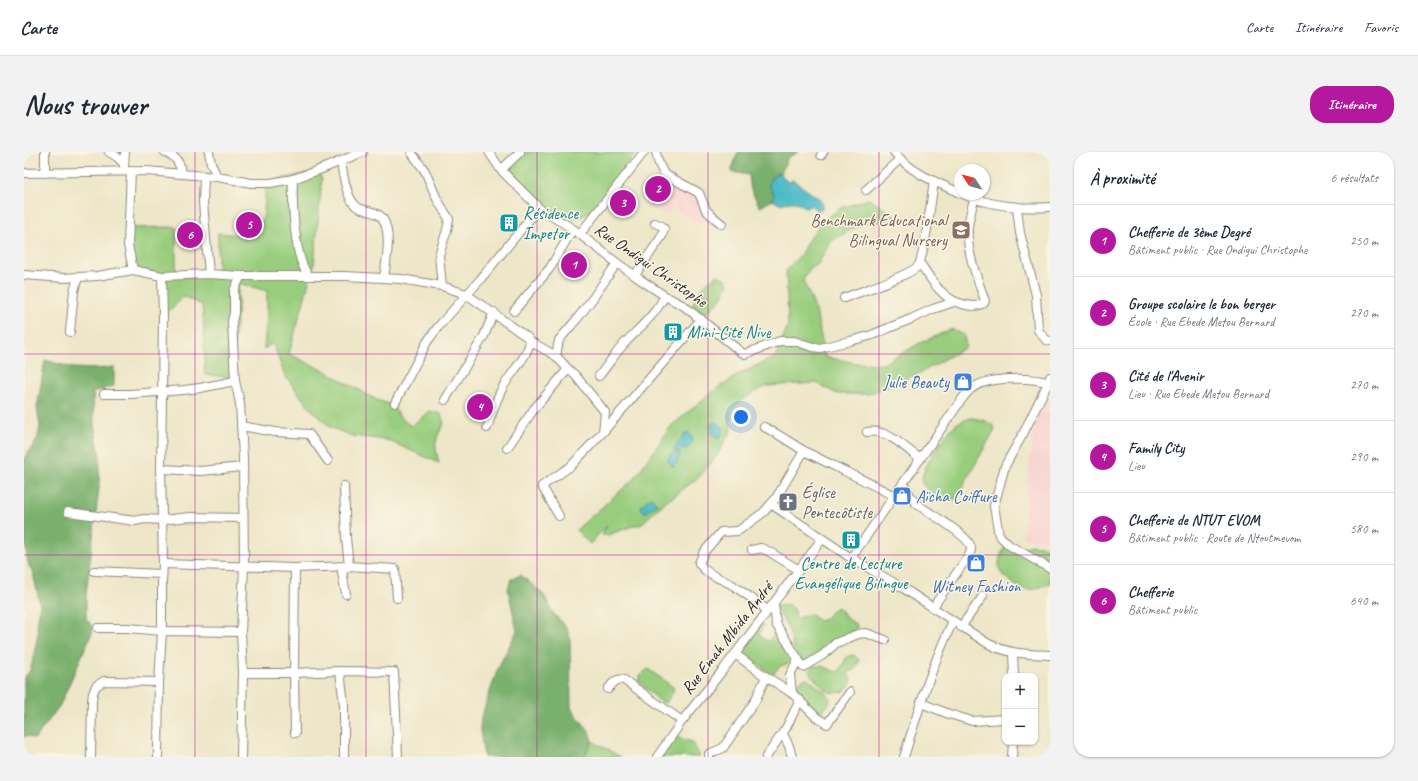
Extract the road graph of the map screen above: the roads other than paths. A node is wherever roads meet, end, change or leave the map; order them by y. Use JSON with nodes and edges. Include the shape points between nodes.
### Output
{"nodes":[{"id":1,"x":45,"y":152,"type":"edge"},
{"id":2,"x":109,"y":152,"type":"edge"},
{"id":3,"x":125,"y":152,"type":"edge"},
{"id":4,"x":165,"y":152,"type":"edge"},
{"id":5,"x":209,"y":152,"type":"edge"},
{"id":6,"x":363,"y":152,"type":"edge"},
{"id":7,"x":410,"y":152,"type":"edge"},
{"id":8,"x":489,"y":152,"type":"edge"},
{"id":9,"x":520,"y":152,"type":"edge"},
{"id":10,"x":644,"y":152,"type":"edge"},
{"id":11,"x":656,"y":152,"type":"edge"},
{"id":12,"x":894,"y":152,"type":"edge"},
{"id":13,"x":900,"y":159,"type":"junction"},
{"id":14,"x":341,"y":162,"type":"junction"},
{"id":15,"x":126,"y":169,"type":"junction"},
{"id":16,"x":501,"y":170,"type":"junction"},
{"id":17,"x":24,"y":173,"type":"edge"},
{"id":18,"x":45,"y":173,"type":"junction"},
{"id":19,"x":180,"y":174,"type":"junction"},
{"id":20,"x":204,"y":176,"type":"junction"},
{"id":21,"x":217,"y":177,"type":"junction"},
{"id":22,"x":293,"y":179,"type":"junction"},
{"id":23,"x":934,"y":181,"type":"junction"},
{"id":24,"x":866,"y":190,"type":"dead end"},
{"id":25,"x":954,"y":190,"type":"edge"},
{"id":26,"x":974,"y":200,"type":"edge"},
{"id":27,"x":979,"y":200,"type":"edge"},
{"id":28,"x":1050,"y":207,"type":"edge"},
{"id":29,"x":1017,"y":208,"type":"junction"},
{"id":30,"x":540,"y":209,"type":"junction"},
{"id":31,"x":655,"y":223,"type":"dead end"},
{"id":32,"x":722,"y":224,"type":"dead end"},
{"id":33,"x":577,"y":231,"type":"junction"},
{"id":34,"x":616,"y":263,"type":"junction"},
{"id":35,"x":920,"y":264,"type":"junction"},
{"id":36,"x":133,"y":270,"type":"junction"},
{"id":37,"x":210,"y":274,"type":"junction"},
{"id":38,"x":24,"y":275,"type":"edge"},
{"id":39,"x":635,"y":275,"type":"junction"},
{"id":40,"x":162,"y":276,"type":"junction"},
{"id":41,"x":241,"y":276,"type":"junction"},
{"id":42,"x":309,"y":276,"type":"junction"},
{"id":43,"x":78,"y":278,"type":"junction"},
{"id":44,"x":384,"y":278,"type":"junction"},
{"id":45,"x":442,"y":286,"type":"junction"},
{"id":46,"x":466,"y":294,"type":"junction"},
{"id":47,"x":665,"y":296,"type":"junction"},
{"id":48,"x":844,"y":298,"type":"dead end"},
{"id":49,"x":954,"y":302,"type":"junction"},
{"id":50,"x":514,"y":311,"type":"dead end"},
{"id":51,"x":494,"y":312,"type":"junction"},
{"id":52,"x":701,"y":319,"type":"junction"},
{"id":53,"x":70,"y":332,"type":"dead end"},
{"id":54,"x":530,"y":340,"type":"junction"},
{"id":55,"x":1050,"y":341,"type":"edge"},
{"id":56,"x":556,"y":356,"type":"junction"},
{"id":57,"x":568,"y":369,"type":"junction"},
{"id":58,"x":599,"y":376,"type":"dead end"},
{"id":59,"x":235,"y":381,"type":"junction"},
{"id":60,"x":1049,"y":381,"type":"edge"},
{"id":61,"x":162,"y":391,"type":"junction"},
{"id":62,"x":104,"y":394,"type":"dead end"},
{"id":63,"x":445,"y":400,"type":"dead end"},
{"id":64,"x":395,"y":403,"type":"dead end"},
{"id":65,"x":241,"y":426,"type":"junction"},
{"id":66,"x":764,"y":427,"type":"dead end"},
{"id":67,"x":487,"y":428,"type":"dead end"},
{"id":68,"x":603,"y":432,"type":"junction"},
{"id":69,"x":867,"y":432,"type":"dead end"},
{"id":70,"x":507,"y":448,"type":"dead end"},
{"id":71,"x":804,"y":451,"type":"junction"},
{"id":72,"x":920,"y":459,"type":"junction"},
{"id":73,"x":328,"y":461,"type":"dead end"},
{"id":74,"x":242,"y":467,"type":"junction"},
{"id":75,"x":161,"y":470,"type":"junction"},
{"id":76,"x":903,"y":483,"type":"junction"},
{"id":77,"x":344,"y":486,"type":"dead end"},
{"id":78,"x":894,"y":496,"type":"junction"},
{"id":79,"x":771,"y":504,"type":"junction"},
{"id":80,"x":68,"y":512,"type":"dead end"},
{"id":81,"x":559,"y":516,"type":"dead end"},
{"id":82,"x":243,"y":518,"type":"junction"},
{"id":83,"x":162,"y":520,"type":"junction"},
{"id":84,"x":822,"y":539,"type":"junction"},
{"id":85,"x":752,"y":550,"type":"dead end"},
{"id":86,"x":851,"y":558,"type":"junction"},
{"id":87,"x":163,"y":564,"type":"junction"},
{"id":88,"x":244,"y":566,"type":"junction"},
{"id":89,"x":349,"y":566,"type":"junction"},
{"id":90,"x":295,"y":568,"type":"junction"},
{"id":91,"x":1049,"y":568,"type":"edge"},
{"id":92,"x":799,"y":570,"type":"junction"},
{"id":93,"x":94,"y":571,"type":"dead end"},
{"id":94,"x":162,"y":574,"type":"junction"},
{"id":95,"x":346,"y":594,"type":"dead end"},
{"id":96,"x":983,"y":596,"type":"dead end"},
{"id":97,"x":397,"y":598,"type":"dead end"},
{"id":98,"x":774,"y":602,"type":"junction"},
{"id":99,"x":933,"y":607,"type":"junction"},
{"id":100,"x":768,"y":611,"type":"junction"},
{"id":101,"x":953,"y":621,"type":"junction"},
{"id":102,"x":962,"y":626,"type":"junction"},
{"id":103,"x":98,"y":628,"type":"dead end"},
{"id":104,"x":162,"y":631,"type":"junction"},
{"id":105,"x":241,"y":632,"type":"junction"},
{"id":106,"x":885,"y":640,"type":"dead end"},
{"id":107,"x":1013,"y":653,"type":"junction"},
{"id":108,"x":735,"y":654,"type":"junction"},
{"id":109,"x":1050,"y":655,"type":"edge"},
{"id":110,"x":798,"y":659,"type":"junction"},
{"id":111,"x":340,"y":670,"type":"junction"},
{"id":112,"x":243,"y":673,"type":"junction"},
{"id":113,"x":294,"y":673,"type":"junction"},
{"id":114,"x":1014,"y":673,"type":"edge"},
{"id":115,"x":766,"y":677,"type":"junction"},
{"id":116,"x":159,"y":682,"type":"junction"},
{"id":117,"x":608,"y":689,"type":"dead end"},
{"id":118,"x":850,"y":692,"type":"dead end"},
{"id":119,"x":792,"y":693,"type":"junction"},
{"id":120,"x":800,"y":700,"type":"junction"},
{"id":121,"x":920,"y":702,"type":"junction"},
{"id":122,"x":1002,"y":719,"type":"edge"},
{"id":123,"x":682,"y":720,"type":"junction"},
{"id":124,"x":295,"y":733,"type":"dead end"},
{"id":125,"x":783,"y":734,"type":"junction"},
{"id":126,"x":1013,"y":745,"type":"edge"},
{"id":127,"x":91,"y":757,"type":"edge"},
{"id":128,"x":158,"y":757,"type":"edge"},
{"id":129,"x":241,"y":757,"type":"edge"},
{"id":130,"x":344,"y":757,"type":"edge"},
{"id":131,"x":398,"y":757,"type":"edge"},
{"id":132,"x":658,"y":757,"type":"edge"},
{"id":133,"x":709,"y":757,"type":"edge"},
{"id":134,"x":766,"y":757,"type":"edge"},
{"id":135,"x":792,"y":757,"type":"edge"},
{"id":136,"x":904,"y":757,"type":"edge"},
{"id":137,"x":1012,"y":757,"type":"edge"}],
"edges":[{"from":1,"to":18,"type":"street"},
{"from":2,"to":15,"type":"street","via":[[118,157]]},
{"from":3,"to":15,"type":"street"},
{"from":4,"to":19,"type":"street","via":[[176,160],[181,168]]},
{"from":5,"to":21,"type":"street"},
{"from":6,"to":14,"type":"street"},
{"from":7,"to":45,"type":"street","via":[[425,171],[433,193],[449,219],[439,255]]},
{"from":8,"to":16,"type":"street","name":"Rue Ondigui Christophe"},
{"from":9,"to":16,"type":"street"},
{"from":10,"to":33,"type":"street"},
{"from":11,"to":32,"type":"street","via":[[662,171],[699,193],[706,210]]},
{"from":12,"to":13,"type":"street"},
{"from":13,"to":23,"type":"street"},
{"from":13,"to":24,"type":"street"},
{"from":14,"to":22,"type":"street"},
{"from":14,"to":44,"type":"street","via":[[348,191],[356,206],[379,215],[386,227],[388,253]]},
{"from":15,"to":18,"type":"street"},
{"from":15,"to":19,"type":"street"},
{"from":15,"to":36,"type":"street","via":[[128,245]]},
{"from":16,"to":30,"type":"street","name":"Rue Ondigui Christophe"},
{"from":17,"to":18,"type":"street"},
{"from":19,"to":20,"type":"street"},
{"from":20,"to":21,"type":"street"},
{"from":20,"to":37,"type":"street","via":[[203,202]]},
{"from":21,"to":22,"type":"street","via":[[252,183]]},
{"from":22,"to":42,"type":"street","via":[[292,199],[300,260]]},
{"from":23,"to":25,"type":"street"},
{"from":23,"to":35,"type":"street"},
{"from":26,"to":49,"type":"street","via":[[968,229],[969,243],[985,300],[976,306]]},
{"from":27,"to":29,"type":"street"},
{"from":28,"to":29,"type":"street"},
{"from":29,"to":55,"type":"street","via":[[1020,233],[1036,295],[1038,330]]},
{"from":30,"to":33,"type":"street","name":"Rue Ondigui Christophe"},
{"from":30,"to":46,"type":"street"},
{"from":31,"to":39,"type":"street","via":[[664,229],[662,236]]},
{"from":33,"to":34,"type":"street","name":"Rue Ondigui Christophe"},
{"from":33,"to":50,"type":"street"},
{"from":34,"to":39,"type":"street","name":"Rue Ondigui Christophe"},
{"from":34,"to":56,"type":"street","via":[[577,320],[559,340]]},
{"from":35,"to":48,"type":"street","via":[[914,270]]},
{"from":35,"to":49,"type":"street","via":[[938,289]]},
{"from":36,"to":40,"type":"street"},
{"from":36,"to":43,"type":"street"},
{"from":37,"to":40,"type":"street"},
{"from":37,"to":41,"type":"street"},
{"from":38,"to":43,"type":"street"},
{"from":39,"to":47,"type":"street","name":"Rue Ondigui Christophe"},
{"from":40,"to":61,"type":"street"},
{"from":41,"to":42,"type":"street"},
{"from":41,"to":59,"type":"street","via":[[234,290],[232,321]]},
{"from":42,"to":44,"type":"street"},
{"from":43,"to":53,"type":"street","via":[[74,291]]},
{"from":44,"to":45,"type":"street"},
{"from":45,"to":46,"type":"street"},
{"from":46,"to":51,"type":"street"},
{"from":46,"to":64,"type":"street","via":[[427,342]]},
{"from":47,"to":52,"type":"street","name":"Rue Ondigui Christophe"},
{"from":47,"to":58,"type":"street","via":[[652,316],[625,343]]},
{"from":49,"to":52,"type":"street","name":"Rue Ondigui Christophe","via":[[870,336],[850,341],[820,348],[794,341],[780,341],[745,354]]},
{"from":51,"to":54,"type":"street"},
{"from":51,"to":63,"type":"street","via":[[484,336]]},
{"from":52,"to":68,"type":"street"},
{"from":54,"to":56,"type":"street"},
{"from":54,"to":67,"type":"street","via":[[530,345],[502,388]]},
{"from":56,"to":57,"type":"street"},
{"from":57,"to":68,"type":"street","via":[[604,412]]},
{"from":57,"to":70,"type":"street","via":[[534,409]]},
{"from":59,"to":61,"type":"street","via":[[200,388]]},
{"from":59,"to":65,"type":"street"},
{"from":60,"to":72,"type":"street","via":[[1009,379],[980,384],[962,398]]},
{"from":60,"to":91,"type":"street","via":[[1005,466],[994,506],[999,535],[1009,545]]},
{"from":61,"to":62,"type":"street"},
{"from":61,"to":75,"type":"street"},
{"from":65,"to":73,"type":"street","via":[[309,434]]},
{"from":65,"to":74,"type":"street"},
{"from":66,"to":71,"type":"street"},
{"from":68,"to":81,"type":"street","via":[[571,466],[542,486]]},
{"from":69,"to":72,"type":"street","via":[[886,434]]},
{"from":71,"to":78,"type":"street"},
{"from":71,"to":79,"type":"street"},
{"from":72,"to":76,"type":"street"},
{"from":74,"to":75,"type":"street","via":[[202,471]]},
{"from":74,"to":82,"type":"street"},
{"from":75,"to":83,"type":"street"},
{"from":76,"to":78,"type":"street"},
{"from":76,"to":99,"type":"street","via":[[917,504],[959,531],[970,544],[969,555]]},
{"from":77,"to":89,"type":"street"},
{"from":78,"to":86,"type":"street"},
{"from":79,"to":84,"type":"street"},
{"from":79,"to":100,"type":"street","via":[[740,530],[721,532],[701,556],[699,563]]},
{"from":80,"to":83,"type":"street","via":[[135,521]]},
{"from":82,"to":83,"type":"street","via":[[190,517]]},
{"from":82,"to":88,"type":"street"},
{"from":83,"to":87,"type":"street"},
{"from":84,"to":86,"type":"street"},
{"from":84,"to":92,"type":"street","name":"Rue Emah Mbida André"},
{"from":85,"to":92,"type":"street","via":[[761,548]]},
{"from":86,"to":99,"type":"street"},
{"from":87,"to":88,"type":"street"},
{"from":87,"to":94,"type":"street"},
{"from":88,"to":90,"type":"street"},
{"from":88,"to":105,"type":"street"},
{"from":89,"to":90,"type":"street"},
{"from":89,"to":95,"type":"street","via":[[342,572]]},
{"from":89,"to":97,"type":"street","via":[[396,569]]},
{"from":90,"to":113,"type":"street"},
{"from":92,"to":98,"type":"street","name":"Rue Emah Mbida André"},
{"from":93,"to":94,"type":"street"},
{"from":94,"to":104,"type":"street"},
{"from":96,"to":102,"type":"street"},
{"from":98,"to":100,"type":"street","name":"Rue Emah Mbida André"},
{"from":98,"to":110,"type":"street","via":[[776,624]]},
{"from":99,"to":101,"type":"street"},
{"from":100,"to":108,"type":"street","name":"Rue Emah Mbida André"},
{"from":101,"to":102,"type":"street"},
{"from":101,"to":121,"type":"street"},
{"from":102,"to":107,"type":"street","via":[[991,645]]},
{"from":103,"to":104,"type":"street"},
{"from":104,"to":105,"type":"street"},
{"from":104,"to":116,"type":"street"},
{"from":105,"to":112,"type":"street"},
{"from":106,"to":110,"type":"street","via":[[861,633],[836,643],[823,655],[803,667]]},
{"from":107,"to":109,"type":"street"},
{"from":107,"to":114,"type":"street"},
{"from":108,"to":115,"type":"street"},
{"from":108,"to":123,"type":"street","name":"Rue Emah Mbida André"},
{"from":110,"to":119,"type":"street","via":[[790,675]]},
{"from":111,"to":113,"type":"street"},
{"from":111,"to":130,"type":"street","via":[[344,705]]},
{"from":111,"to":131,"type":"street","via":[[394,672]]},
{"from":112,"to":113,"type":"street"},
{"from":112,"to":129,"type":"street"},
{"from":113,"to":124,"type":"street"},
{"from":115,"to":119,"type":"street"},
{"from":115,"to":133,"type":"street","via":[[755,701],[723,748],[709,754]]},
{"from":116,"to":127,"type":"street","via":[[104,681],[96,686],[92,701]]},
{"from":116,"to":128,"type":"street"},
{"from":117,"to":123,"type":"street","via":[[616,680],[624,680]]},
{"from":118,"to":120,"type":"street","via":[[827,724],[816,717]]},
{"from":119,"to":120,"type":"street"},
{"from":120,"to":125,"type":"street"},
{"from":121,"to":122,"type":"street","via":[[972,721]]},
{"from":121,"to":136,"type":"street"},
{"from":123,"to":132,"type":"street","name":"Rue Emah Mbida André"},
{"from":125,"to":134,"type":"street"},
{"from":125,"to":135,"type":"street"},
{"from":126,"to":137,"type":"street"}]}
